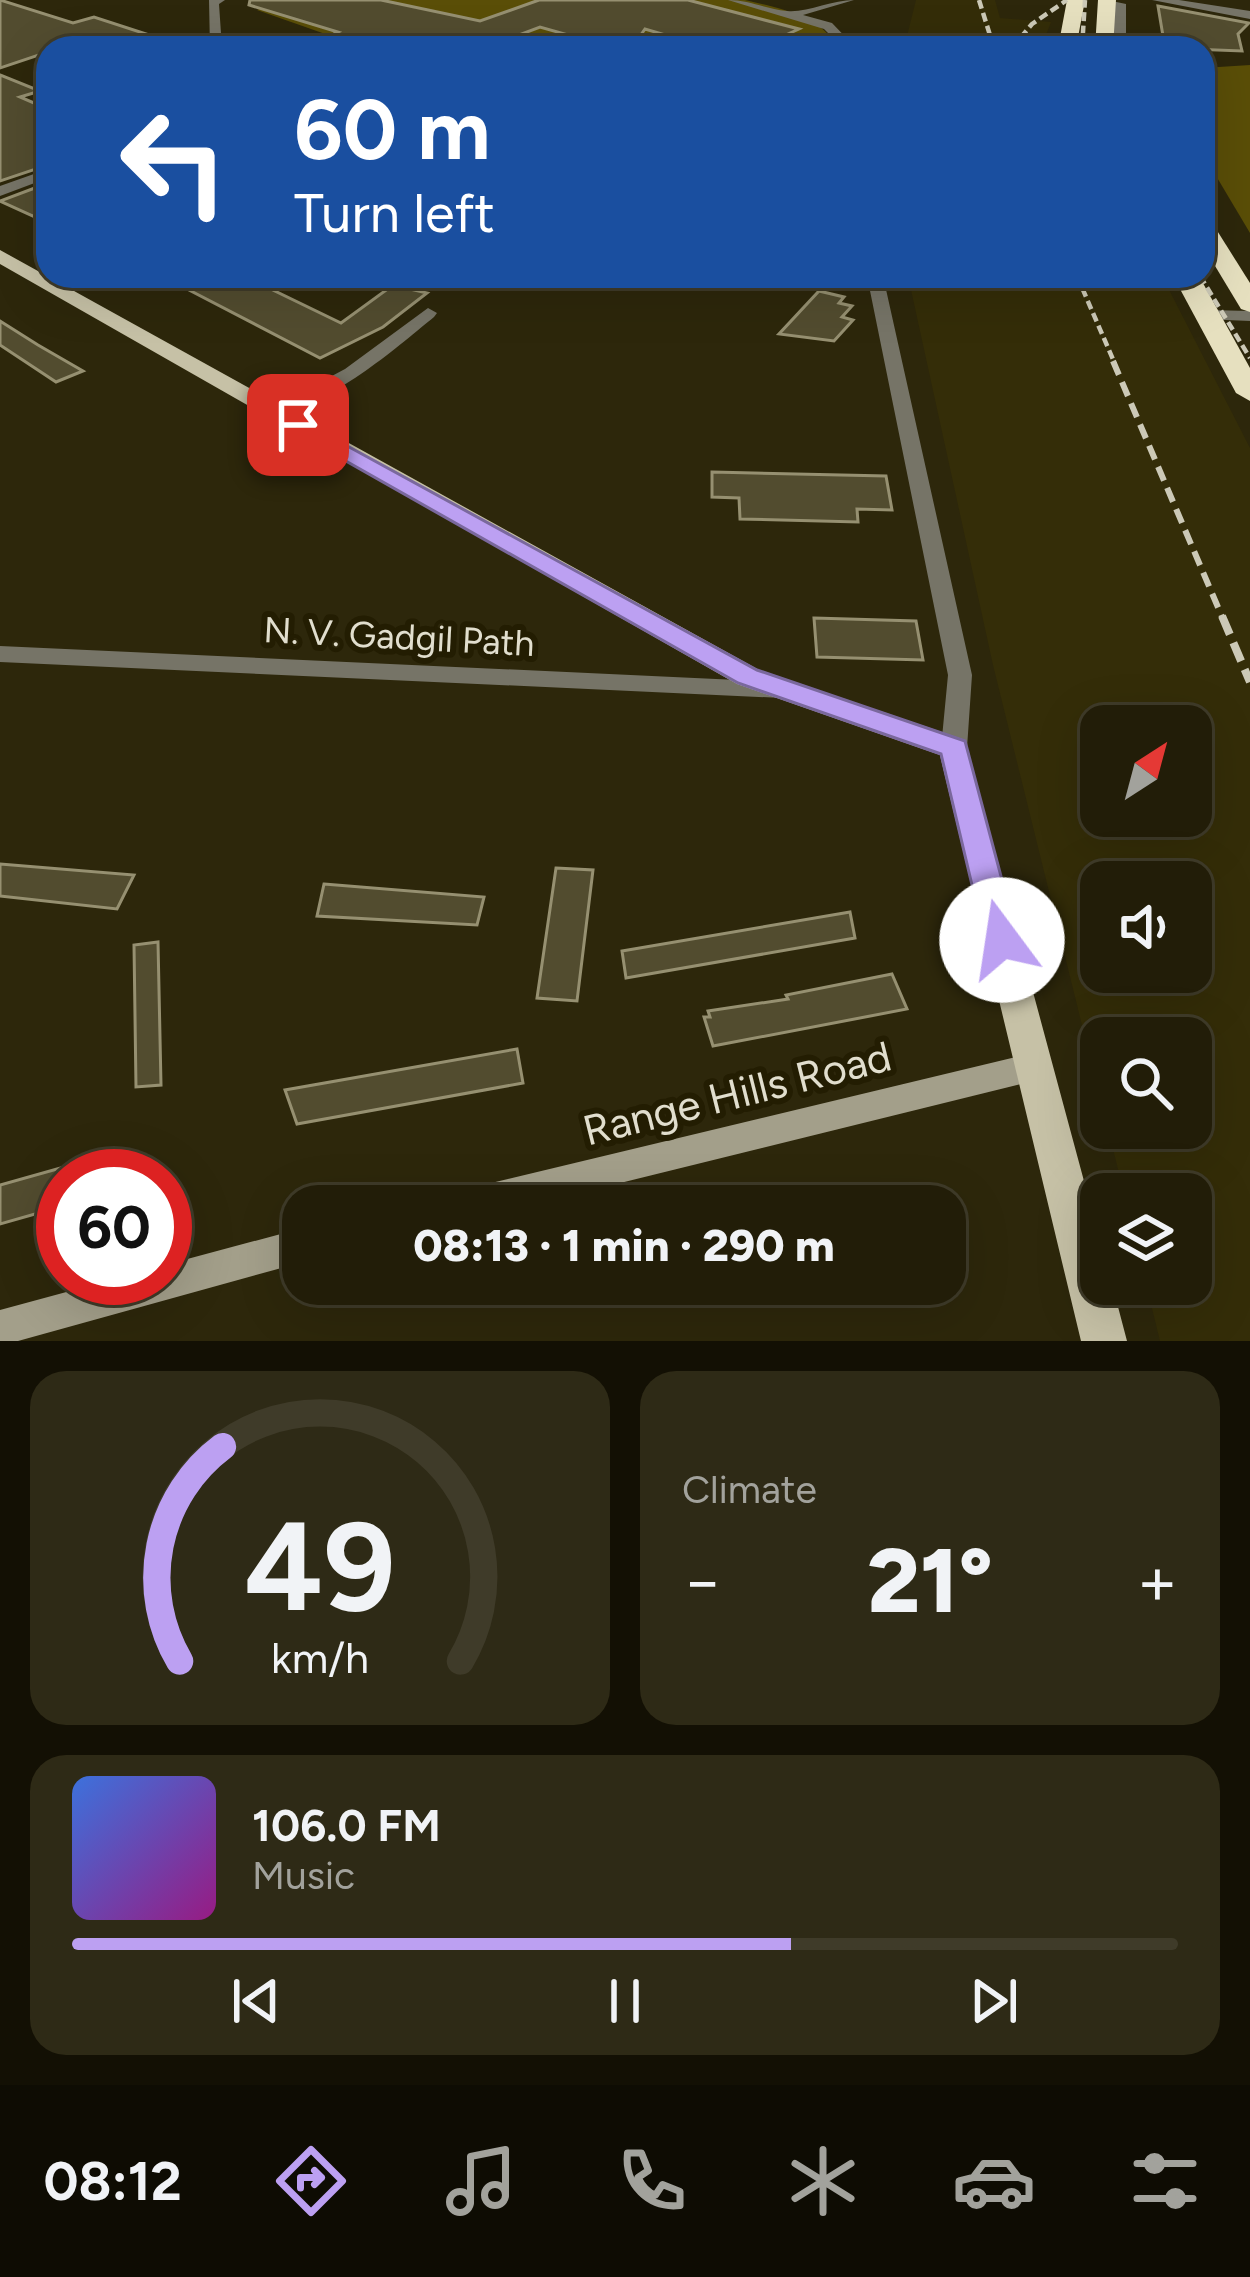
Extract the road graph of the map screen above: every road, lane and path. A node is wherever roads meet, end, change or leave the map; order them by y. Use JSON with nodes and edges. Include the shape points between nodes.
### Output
{"nodes":[{"id":1,"x":219,"y":0,"type":"edge"},
{"id":2,"x":734,"y":0,"type":"edge"},
{"id":3,"x":848,"y":0,"type":"edge"},
{"id":4,"x":1076,"y":0,"type":"edge"},
{"id":5,"x":1110,"y":0,"type":"edge"},
{"id":6,"x":1158,"y":0,"type":"edge"},
{"id":7,"x":1200,"y":8,"type":"edge"},
{"id":8,"x":790,"y":15,"type":"junction"},
{"id":9,"x":1250,"y":15,"type":"edge"},
{"id":10,"x":215,"y":36,"type":"edge"},
{"id":11,"x":838,"y":36,"type":"edge"},
{"id":12,"x":1069,"y":36,"type":"edge"},
{"id":13,"x":1106,"y":36,"type":"edge"},
{"id":14,"x":1120,"y":36,"type":"edge"},
{"id":15,"x":36,"y":178,"type":"edge"},
{"id":16,"x":0,"y":191,"type":"edge"},
{"id":17,"x":0,"y":238,"type":"edge"},
{"id":18,"x":1215,"y":246,"type":"edge"},
{"id":19,"x":0,"y":256,"type":"edge"},
{"id":20,"x":36,"y":258,"type":"edge"},
{"id":21,"x":36,"y":276,"type":"edge"},
{"id":22,"x":57,"y":288,"type":"edge"},
{"id":23,"x":89,"y":288,"type":"edge"},
{"id":24,"x":878,"y":288,"type":"edge"},
{"id":25,"x":1193,"y":288,"type":"edge"},
{"id":26,"x":1250,"y":304,"type":"edge"},
{"id":27,"x":428,"y":313,"type":"dead end"},
{"id":28,"x":1208,"y":315,"type":"junction"},
{"id":29,"x":1250,"y":316,"type":"edge"},
{"id":30,"x":1250,"y":393,"type":"edge"},
{"id":31,"x":292,"y":402,"type":"junction"},
{"id":32,"x":0,"y":654,"type":"edge"},
{"id":33,"x":796,"y":691,"type":"junction"},
{"id":34,"x":954,"y":748,"type":"junction"},
{"id":35,"x":1033,"y":1067,"type":"junction"},
{"id":36,"x":548,"y":1185,"type":"edge"},
{"id":37,"x":282,"y":1251,"type":"edge"},
{"id":38,"x":0,"y":1328,"type":"edge"},
{"id":39,"x":1104,"y":1341,"type":"edge"}],
"edges":[{"from":1,"to":10,"type":"street"},
{"from":2,"to":8,"type":"street"},
{"from":3,"to":8,"type":"street"},
{"from":4,"to":12,"type":"highway"},
{"from":5,"to":13,"type":"highway"},
{"from":5,"to":14,"type":"street","via":[[1120,4]]},
{"from":6,"to":7,"type":"street"},
{"from":7,"to":9,"type":"street"},
{"from":8,"to":11,"type":"street"},
{"from":15,"to":16,"type":"street"},
{"from":17,"to":20,"type":"main road"},
{"from":18,"to":26,"type":"highway"},
{"from":19,"to":21,"type":"main road"},
{"from":22,"to":33,"type":"main road","via":[[748,676]]},
{"from":23,"to":31,"type":"main road"},
{"from":24,"to":34,"type":"street","via":[[961,675]]},
{"from":25,"to":28,"type":"highway"},
{"from":27,"to":31,"type":"street","via":[[352,374]]},
{"from":28,"to":29,"type":"street"},
{"from":28,"to":30,"type":"highway"},
{"from":31,"to":33,"type":"main road","via":[[765,663]]},
{"from":32,"to":33,"type":"street","name":"N. V. Gadgil Path"},
{"from":33,"to":34,"type":"main road"},
{"from":34,"to":35,"type":"main road"},
{"from":35,"to":36,"type":"street","name":"Range Hills Road"},
{"from":35,"to":39,"type":"main road"},
{"from":37,"to":38,"type":"street"}]}
